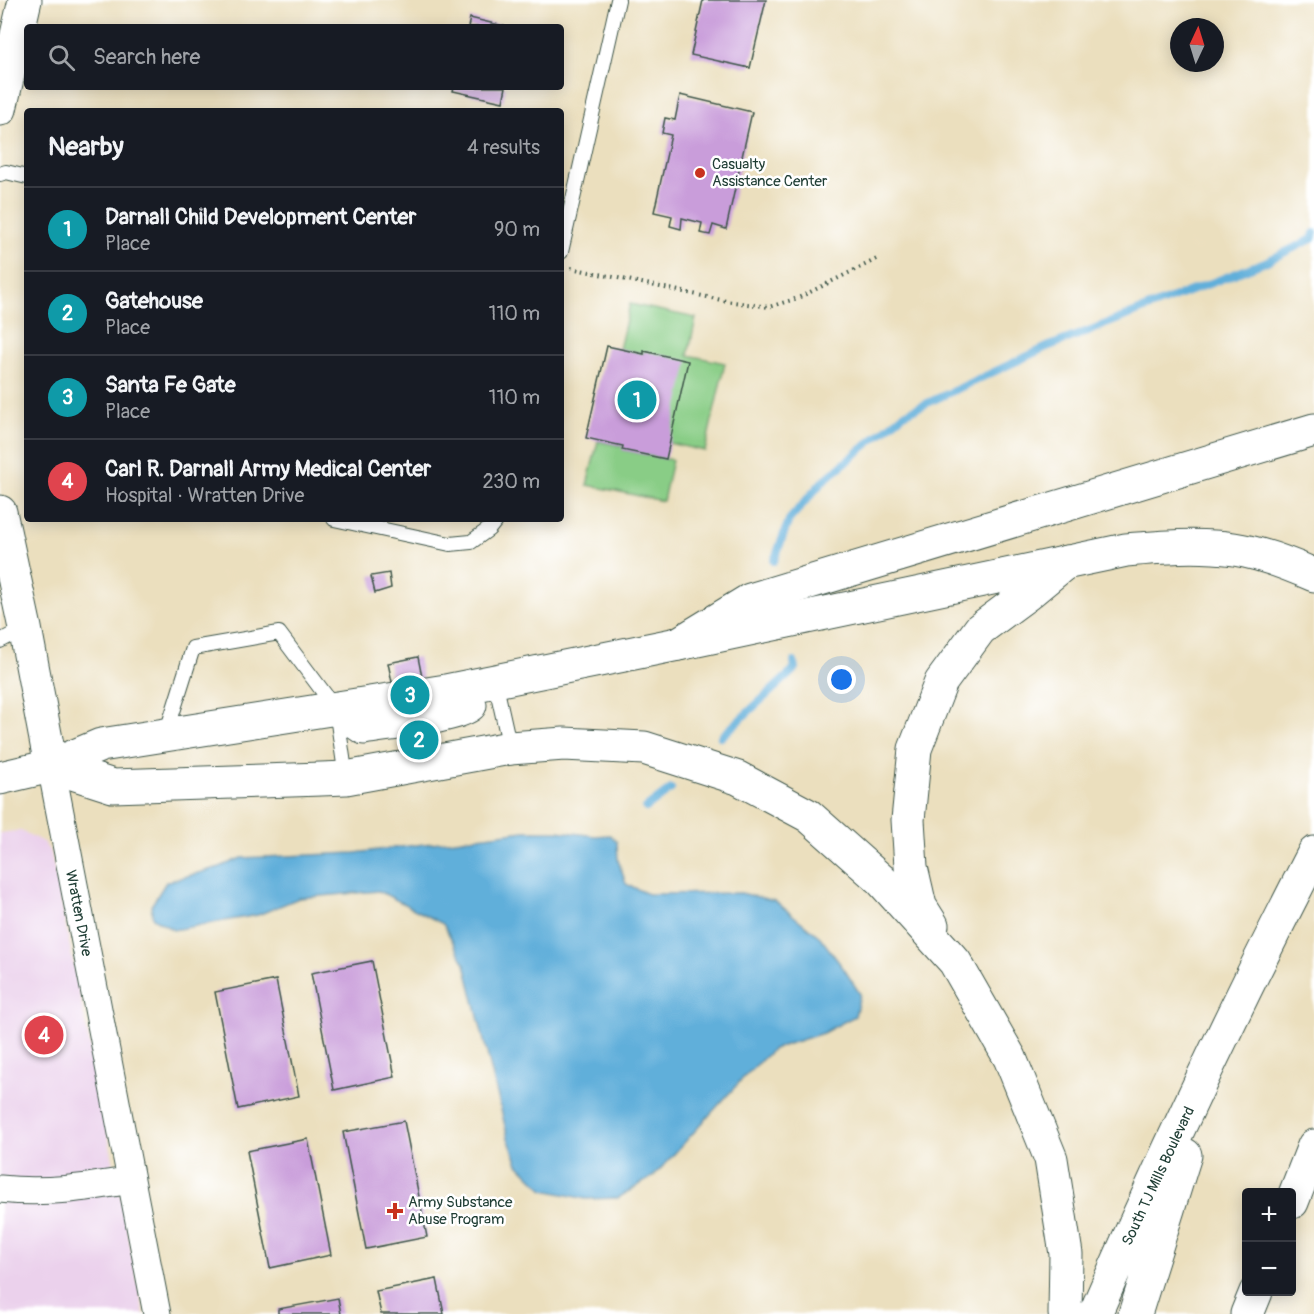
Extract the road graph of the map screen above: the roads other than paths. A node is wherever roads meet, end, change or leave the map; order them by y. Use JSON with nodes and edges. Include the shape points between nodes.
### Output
{"nodes":[{"id":1,"x":25,"y":0,"type":"edge"},
{"id":2,"x":618,"y":0,"type":"edge"},
{"id":3,"x":0,"y":109,"type":"edge"},
{"id":4,"x":0,"y":174,"type":"edge"},
{"id":5,"x":24,"y":176,"type":"edge"},
{"id":6,"x":564,"y":239,"type":"edge"},
{"id":7,"x":1314,"y":430,"type":"edge"},
{"id":8,"x":0,"y":512,"type":"edge"},
{"id":9,"x":348,"y":522,"type":"edge"},
{"id":10,"x":495,"y":522,"type":"edge"},
{"id":11,"x":1066,"y":562,"type":"junction"},
{"id":12,"x":1314,"y":575,"type":"edge"},
{"id":13,"x":13,"y":634,"type":"edge"},
{"id":14,"x":678,"y":644,"type":"junction"},
{"id":15,"x":495,"y":681,"type":"junction"},
{"id":16,"x":336,"y":709,"type":"junction"},
{"id":17,"x":166,"y":734,"type":"junction"},
{"id":18,"x":510,"y":748,"type":"junction"},
{"id":19,"x":51,"y":766,"type":"junction"},
{"id":20,"x":0,"y":778,"type":"edge"},
{"id":21,"x":346,"y":778,"type":"junction"},
{"id":22,"x":1314,"y":853,"type":"edge"},
{"id":23,"x":955,"y":962,"type":"junction"},
{"id":24,"x":1222,"y":1039,"type":"junction"},
{"id":25,"x":1314,"y":1146,"type":"edge"},
{"id":26,"x":131,"y":1179,"type":"junction"},
{"id":27,"x":0,"y":1189,"type":"edge"},
{"id":28,"x":1296,"y":1192,"type":"edge"},
{"id":29,"x":1254,"y":1296,"type":"edge"},
{"id":30,"x":157,"y":1314,"type":"edge"},
{"id":31,"x":1065,"y":1314,"type":"edge"},
{"id":32,"x":1095,"y":1314,"type":"edge"},
{"id":33,"x":1135,"y":1314,"type":"edge"},
{"id":34,"x":1247,"y":1314,"type":"edge"}],
"edges":[{"from":1,"to":3,"type":"main road"},
{"from":2,"to":6,"type":"lane"},
{"from":4,"to":5,"type":"lane"},
{"from":7,"to":14,"type":"main road","via":[[750,600]]},
{"from":8,"to":13,"type":"main road","name":"Wratten Drive"},
{"from":9,"to":10,"type":"lane","via":[[450,544],[471,542]]},
{"from":11,"to":12,"type":"main road","via":[[1126,550],[1171,546],[1223,548],[1290,564]]},
{"from":11,"to":14,"type":"main road"},
{"from":11,"to":23,"type":"main road","via":[[980,629],[941,681],[915,749],[908,820],[911,867],[920,906]]},
{"from":13,"to":19,"type":"main road","name":"Wratten Drive"},
{"from":14,"to":15,"type":"main road"},
{"from":15,"to":16,"type":"main road"},
{"from":15,"to":18,"type":"lane"},
{"from":16,"to":17,"type":"main road"},
{"from":16,"to":17,"type":"lane","via":[[279,633],[193,648]]},
{"from":16,"to":21,"type":"lane"},
{"from":17,"to":19,"type":"main road","via":[[101,745]]},
{"from":18,"to":21,"type":"main road"},
{"from":18,"to":23,"type":"main road","via":[[564,744],[644,748],[738,778],[809,816],[881,880]]},
{"from":19,"to":20,"type":"main road"},
{"from":19,"to":21,"type":"main road","via":[[113,786]]},
{"from":19,"to":26,"type":"street","name":"Wratten Drive"},
{"from":22,"to":24,"type":"main road","name":"South TJ Mills Boulevard"},
{"from":23,"to":31,"type":"main road","via":[[1010,1058],[1051,1159],[1066,1254]]},
{"from":24,"to":32,"type":"main road","name":"South TJ Mills Boulevard"},
{"from":24,"to":33,"type":"main road","name":"South TJ Mills Boulevard"},
{"from":25,"to":28,"type":"main road"},
{"from":26,"to":27,"type":"street","via":[[51,1192]]},
{"from":26,"to":30,"type":"street","name":"Wratten Drive"},
{"from":29,"to":34,"type":"main road"}]}
